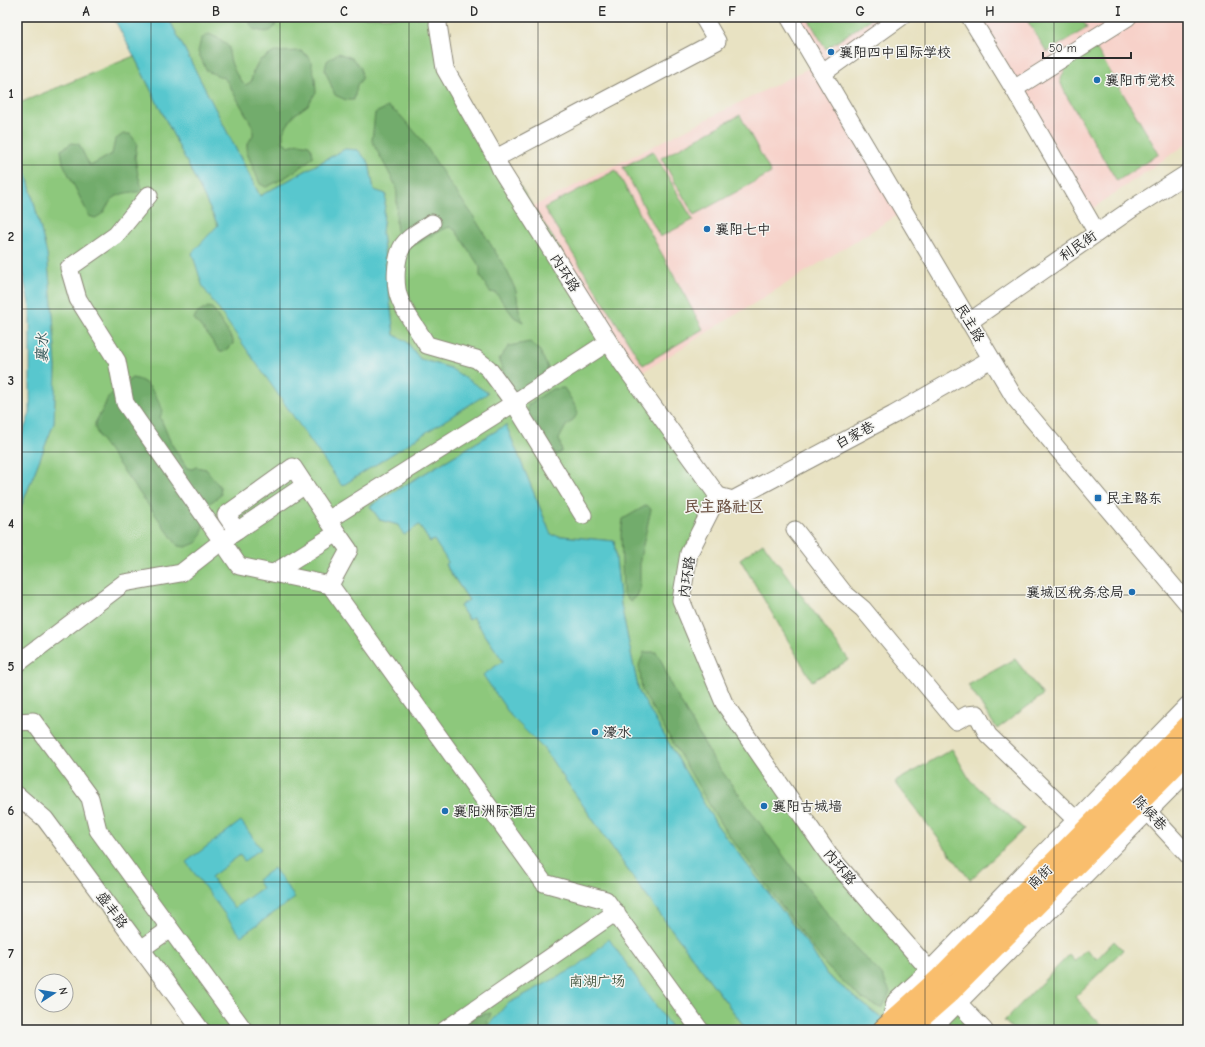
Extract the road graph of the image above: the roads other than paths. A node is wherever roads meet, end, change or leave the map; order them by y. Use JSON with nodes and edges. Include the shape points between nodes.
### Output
{"nodes":[{"id":1,"x":439,"y":17,"type":"edge"},
{"id":2,"x":703,"y":17,"type":"edge"},
{"id":3,"x":789,"y":17,"type":"edge"},
{"id":4,"x":901,"y":17,"type":"edge"},
{"id":5,"x":970,"y":17,"type":"edge"},
{"id":6,"x":1128,"y":17,"type":"edge"},
{"id":7,"x":823,"y":73,"type":"junction"},
{"id":8,"x":1014,"y":89,"type":"junction"},
{"id":9,"x":496,"y":158,"type":"junction"},
{"id":10,"x":1188,"y":173,"type":"edge"},
{"id":11,"x":149,"y":195,"type":"dead end"},
{"id":12,"x":432,"y":223,"type":"dead end"},
{"id":13,"x":1097,"y":233,"type":"junction"},
{"id":14,"x":969,"y":322,"type":"junction"},
{"id":15,"x":608,"y":342,"type":"junction"},
{"id":16,"x":991,"y":359,"type":"junction"},
{"id":17,"x":514,"y":403,"type":"junction"},
{"id":18,"x":718,"y":496,"type":"junction"},
{"id":19,"x":583,"y":515,"type":"dead end"},
{"id":20,"x":333,"y":526,"type":"junction"},
{"id":21,"x":795,"y":530,"type":"dead end"},
{"id":22,"x":222,"y":541,"type":"junction"},
{"id":23,"x":274,"y":573,"type":"junction"},
{"id":24,"x":330,"y":585,"type":"junction"},
{"id":25,"x":1188,"y":604,"type":"edge"},
{"id":26,"x":17,"y":664,"type":"edge"},
{"id":27,"x":1188,"y":705,"type":"edge"},
{"id":28,"x":17,"y":722,"type":"edge"},
{"id":29,"x":1188,"y":727,"type":"edge"},
{"id":30,"x":1188,"y":751,"type":"edge"},
{"id":31,"x":1188,"y":771,"type":"edge"},
{"id":32,"x":17,"y":795,"type":"edge"},
{"id":33,"x":1138,"y":801,"type":"junction"},
{"id":34,"x":1076,"y":820,"type":"junction"},
{"id":35,"x":1188,"y":855,"type":"edge"},
{"id":36,"x":616,"y":912,"type":"junction"},
{"id":37,"x":170,"y":929,"type":"junction"},
{"id":38,"x":141,"y":949,"type":"junction"},
{"id":39,"x":944,"y":986,"type":"junction"},
{"id":40,"x":893,"y":1028,"type":"edge"},
{"id":41,"x":201,"y":1030,"type":"edge"},
{"id":42,"x":244,"y":1030,"type":"edge"},
{"id":43,"x":444,"y":1030,"type":"edge"},
{"id":44,"x":700,"y":1030,"type":"edge"},
{"id":45,"x":931,"y":1030,"type":"edge"},
{"id":46,"x":984,"y":1030,"type":"edge"}],
"edges":[{"from":1,"to":9,"type":"street","name":"内环路","via":[[445,68]]},
{"from":2,"to":9,"type":"street","via":[[717,41]]},
{"from":3,"to":7,"type":"street","name":"民主路"},
{"from":4,"to":7,"type":"street"},
{"from":5,"to":8,"type":"street"},
{"from":6,"to":8,"type":"street"},
{"from":7,"to":14,"type":"street","name":"民主路"},
{"from":8,"to":13,"type":"street"},
{"from":9,"to":15,"type":"street","name":"内环路"},
{"from":10,"to":13,"type":"street","name":"利民街"},
{"from":11,"to":22,"type":"street","via":[[116,235],[69,268],[78,299],[118,361],[125,403]]},
{"from":12,"to":17,"type":"street","via":[[403,246],[397,263],[396,281],[400,299],[427,345],[476,359],[488,368]]},
{"from":13,"to":14,"type":"street","name":"利民街"},
{"from":14,"to":16,"type":"street","name":"民主路"},
{"from":15,"to":17,"type":"street"},
{"from":15,"to":18,"type":"street","name":"内环路"},
{"from":16,"to":18,"type":"street","name":"白家巷","via":[[893,415],[731,501]]},
{"from":16,"to":25,"type":"street","name":"民主路","via":[[1014,397]]},
{"from":17,"to":19,"type":"street"},
{"from":17,"to":20,"type":"street"},
{"from":18,"to":39,"type":"street","name":"内环路","via":[[689,553],[681,600],[724,703],[829,855]]},
{"from":20,"to":22,"type":"street","via":[[293,468],[226,515],[237,531]]},
{"from":20,"to":23,"type":"street"},
{"from":20,"to":24,"type":"street","via":[[349,550]]},
{"from":21,"to":34,"type":"street","via":[[844,593],[863,609],[956,721],[967,715],[977,714],[988,735]]},
{"from":22,"to":23,"type":"street","via":[[239,566]]},
{"from":22,"to":26,"type":"street","via":[[181,573],[124,583]]},
{"from":23,"to":24,"type":"street"},
{"from":24,"to":36,"type":"street","via":[[544,883],[606,900]]},
{"from":27,"to":34,"type":"street"},
{"from":28,"to":37,"type":"street","via":[[33,721],[90,798],[98,830]]},
{"from":29,"to":33,"type":"main road","name":"南街"},
{"from":30,"to":33,"type":"main road","name":"南街"},
{"from":31,"to":33,"type":"street"},
{"from":32,"to":38,"type":"street","name":"盛丰路","via":[[45,819]]},
{"from":33,"to":35,"type":"street","name":"陈候巷"},
{"from":33,"to":39,"type":"main road","name":"南街"},
{"from":33,"to":39,"type":"street"},
{"from":34,"to":39,"type":"street"},
{"from":36,"to":43,"type":"street"},
{"from":36,"to":44,"type":"street"},
{"from":37,"to":38,"type":"street"},
{"from":37,"to":42,"type":"street"},
{"from":38,"to":41,"type":"street","name":"盛丰路"},
{"from":39,"to":40,"type":"main road","name":"南街"},
{"from":39,"to":45,"type":"street"},
{"from":39,"to":46,"type":"street","name":"内环路"}]}
